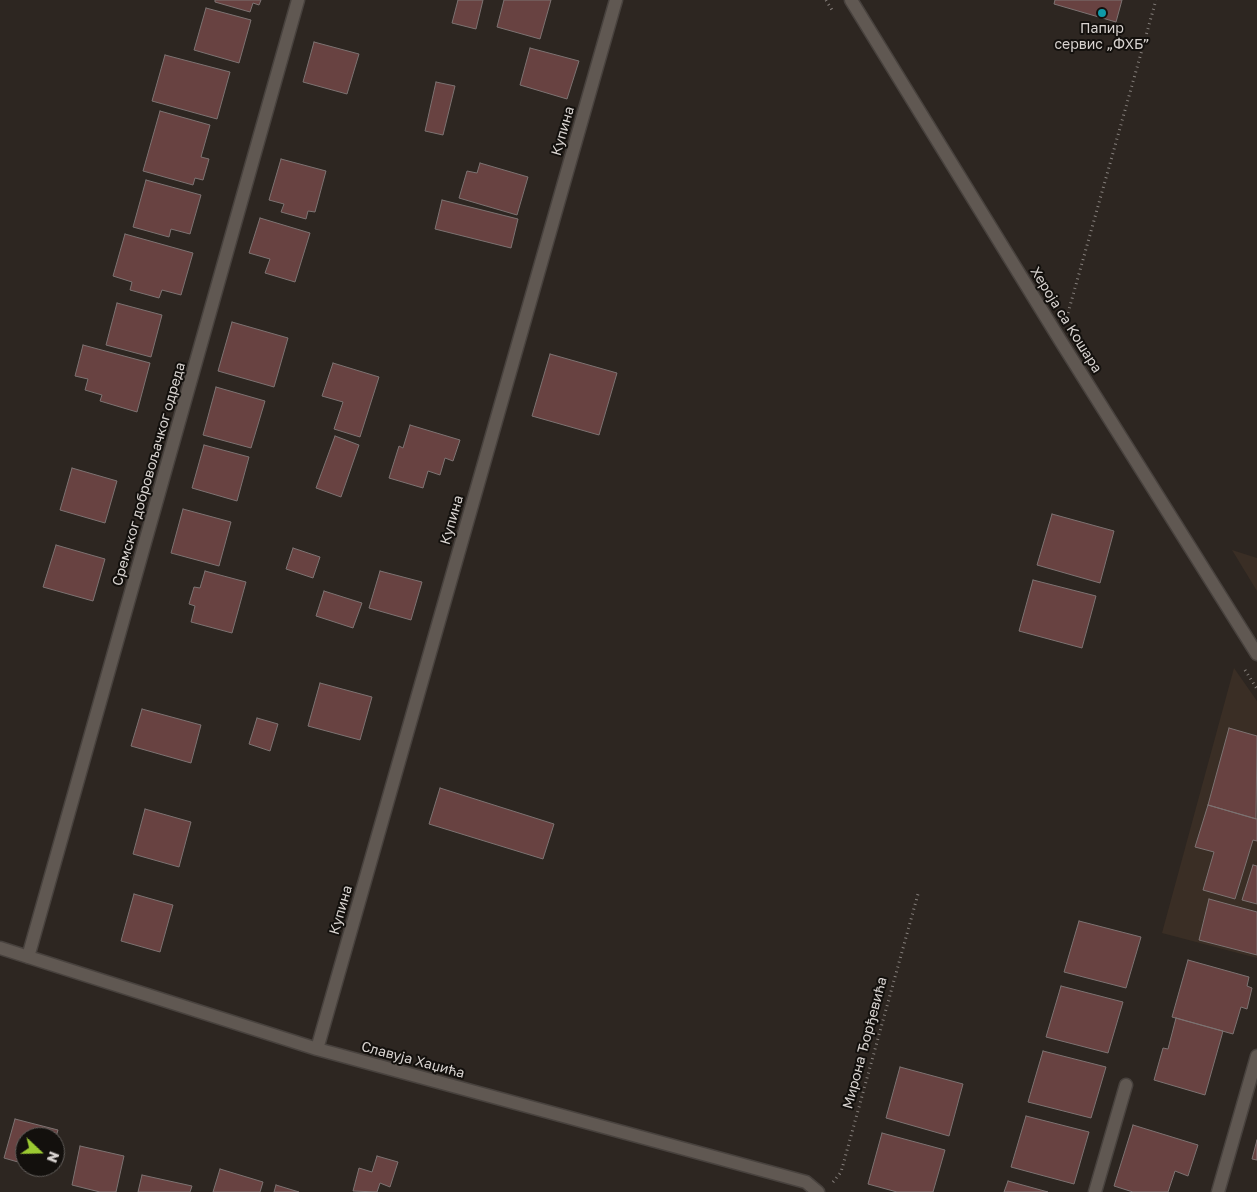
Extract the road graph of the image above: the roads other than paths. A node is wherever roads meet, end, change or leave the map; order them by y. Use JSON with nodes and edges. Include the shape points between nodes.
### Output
{"nodes":[{"id":1,"x":298,"y":0,"type":"edge"},
{"id":2,"x":616,"y":0,"type":"edge"},
{"id":3,"x":851,"y":0,"type":"edge"},
{"id":4,"x":1257,"y":654,"type":"edge"},
{"id":5,"x":0,"y":948,"type":"edge"},
{"id":6,"x":28,"y":957,"type":"junction"},
{"id":7,"x":317,"y":1049,"type":"junction"},
{"id":8,"x":1257,"y":1056,"type":"edge"},
{"id":9,"x":1126,"y":1085,"type":"dead end"},
{"id":10,"x":818,"y":1192,"type":"edge"},
{"id":11,"x":1096,"y":1192,"type":"edge"},
{"id":12,"x":1218,"y":1192,"type":"edge"}],
"edges":[{"from":1,"to":6,"type":"street","name":"Сремског добровољачког одреда"},
{"from":2,"to":7,"type":"street","name":"Купина"},
{"from":3,"to":4,"type":"street","name":"Хероја са Кошара"},
{"from":5,"to":6,"type":"street","name":"Славуја Хаџића"},
{"from":6,"to":7,"type":"street","name":"Славуја Хаџића"},
{"from":7,"to":10,"type":"street","name":"Славуја Хаџића","via":[[806,1182]]},
{"from":8,"to":12,"type":"street"},
{"from":9,"to":11,"type":"street"}]}
